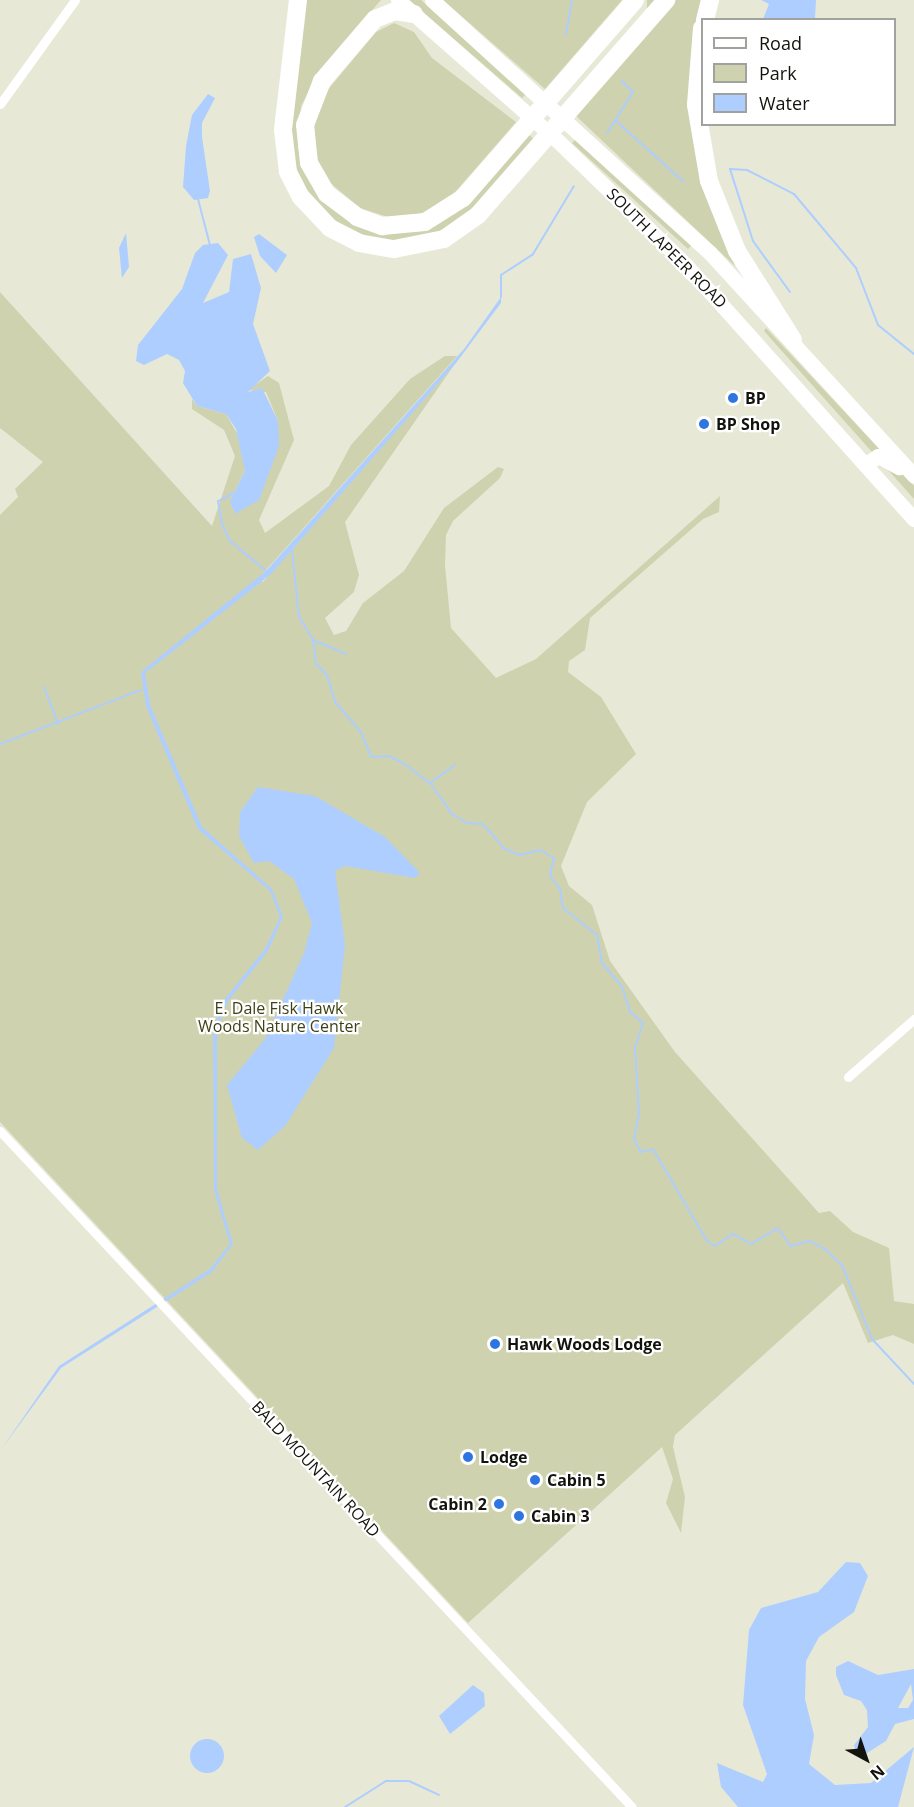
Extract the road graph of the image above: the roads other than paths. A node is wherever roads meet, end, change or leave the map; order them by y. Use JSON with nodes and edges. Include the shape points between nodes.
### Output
{"nodes":[{"id":1,"x":75,"y":0,"type":"edge"},
{"id":2,"x":298,"y":0,"type":"edge"},
{"id":3,"x":398,"y":0,"type":"edge"},
{"id":4,"x":432,"y":0,"type":"edge"},
{"id":5,"x":635,"y":0,"type":"edge"},
{"id":6,"x":666,"y":0,"type":"edge"},
{"id":7,"x":710,"y":0,"type":"edge"},
{"id":8,"x":414,"y":14,"type":"junction"},
{"id":9,"x":706,"y":18,"type":"edge"},
{"id":10,"x":701,"y":41,"type":"edge"},
{"id":11,"x":0,"y":104,"type":"edge"},
{"id":12,"x":710,"y":253,"type":"junction"},
{"id":13,"x":684,"y":263,"type":"junction"},
{"id":14,"x":793,"y":340,"type":"junction"},
{"id":15,"x":866,"y":464,"type":"junction"},
{"id":16,"x":914,"y":476,"type":"edge"},
{"id":17,"x":914,"y":519,"type":"edge"},
{"id":18,"x":914,"y":1019,"type":"edge"},
{"id":19,"x":848,"y":1077,"type":"dead end"},
{"id":20,"x":0,"y":1131,"type":"edge"},
{"id":21,"x":632,"y":1807,"type":"edge"}],
"edges":[{"from":1,"to":11,"type":"street"},
{"from":2,"to":6,"type":"highway","via":[[284,152],[301,197],[330,228],[381,248],[432,243],[478,215]]},
{"from":3,"to":8,"type":"main road","name":"SOUTH LAPEER ROAD"},
{"from":4,"to":12,"type":"main road","name":"SOUTH LAPEER ROAD"},
{"from":5,"to":8,"type":"highway","via":[[463,198],[425,222],[375,224],[346,211],[327,194],[309,163],[304,140],[315,93],[375,19],[395,11]]},
{"from":7,"to":9,"type":"highway"},
{"from":8,"to":13,"type":"main road","name":"SOUTH LAPEER ROAD"},
{"from":10,"to":14,"type":"highway","via":[[696,105],[706,174],[737,251]]},
{"from":12,"to":13,"type":"main road","via":[[699,252]]},
{"from":12,"to":14,"type":"main road","name":"SOUTH LAPEER ROAD"},
{"from":13,"to":15,"type":"main road","name":"SOUTH LAPEER ROAD"},
{"from":14,"to":16,"type":"main road","name":"SOUTH LAPEER ROAD"},
{"from":15,"to":16,"type":"main road","via":[[873,457],[885,457]]},
{"from":15,"to":17,"type":"main road","name":"SOUTH LAPEER ROAD"},
{"from":18,"to":19,"type":"street"},
{"from":20,"to":21,"type":"street","name":"BALD MOUNTAIN ROAD"}]}
